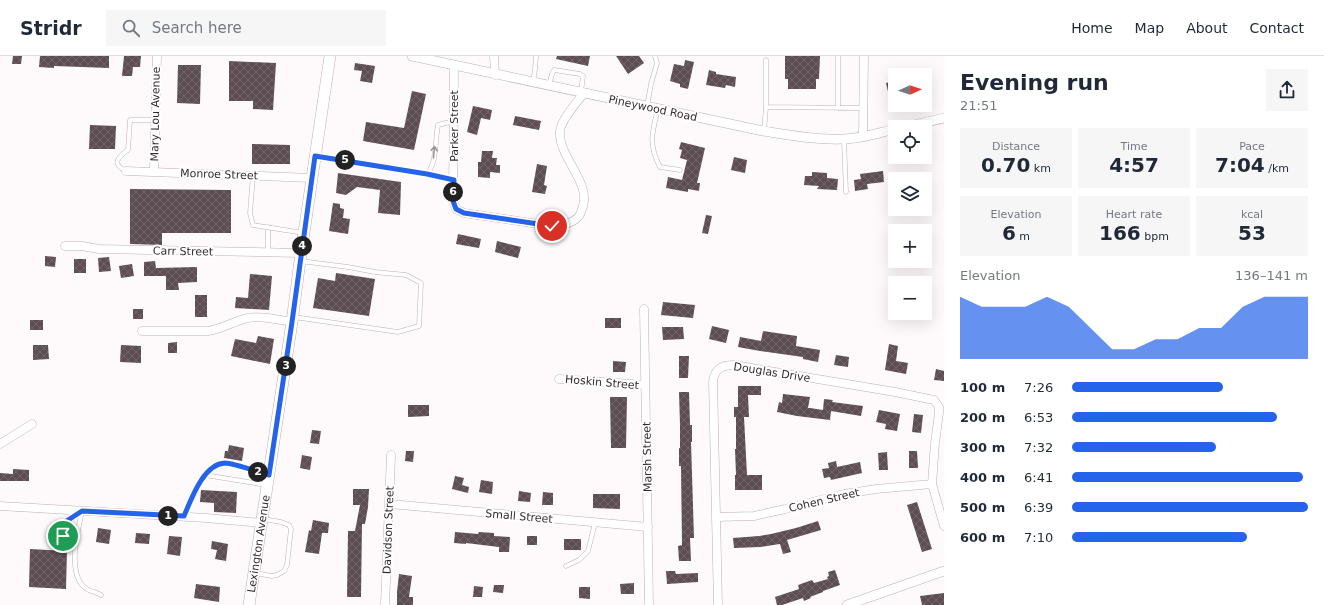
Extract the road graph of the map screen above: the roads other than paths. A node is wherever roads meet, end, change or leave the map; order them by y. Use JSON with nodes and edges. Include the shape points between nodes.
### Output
{"nodes":[{"id":1,"x":157,"y":56,"type":"edge"},
{"id":2,"x":330,"y":56,"type":"edge"},
{"id":3,"x":412,"y":56,"type":"edge"},
{"id":4,"x":494,"y":56,"type":"edge"},
{"id":5,"x":536,"y":56,"type":"edge"},
{"id":6,"x":655,"y":56,"type":"edge"},
{"id":7,"x":838,"y":56,"type":"edge"},
{"id":8,"x":864,"y":56,"type":"edge"},
{"id":9,"x":766,"y":60,"type":"dead end"},
{"id":10,"x":454,"y":65,"type":"junction"},
{"id":11,"x":495,"y":75,"type":"junction"},
{"id":12,"x":533,"y":82,"type":"junction"},
{"id":13,"x":549,"y":86,"type":"junction"},
{"id":14,"x":583,"y":92,"type":"junction"},
{"id":15,"x":647,"y":106,"type":"junction"},
{"id":16,"x":766,"y":107,"type":"junction"},
{"id":17,"x":658,"y":108,"type":"junction"},
{"id":18,"x":838,"y":108,"type":"junction"},
{"id":19,"x":863,"y":108,"type":"junction"},
{"id":20,"x":944,"y":118,"type":"edge"},
{"id":21,"x":155,"y":120,"type":"junction"},
{"id":22,"x":454,"y":121,"type":"junction"},
{"id":23,"x":932,"y":121,"type":"edge"},
{"id":24,"x":764,"y":131,"type":"junction"},
{"id":25,"x":888,"y":131,"type":"edge"},
{"id":26,"x":863,"y":137,"type":"junction"},
{"id":27,"x":844,"y":139,"type":"junction"},
{"id":28,"x":315,"y":156,"type":"junction"},
{"id":29,"x":680,"y":170,"type":"dead end"},
{"id":30,"x":126,"y":171,"type":"joint"},
{"id":31,"x":154,"y":171,"type":"junction"},
{"id":32,"x":427,"y":174,"type":"junction"},
{"id":33,"x":253,"y":175,"type":"junction"},
{"id":34,"x":312,"y":178,"type":"junction"},
{"id":35,"x":454,"y":180,"type":"junction"},
{"id":36,"x":846,"y":192,"type":"dead end"},
{"id":37,"x":268,"y":227,"type":"junction"},
{"id":38,"x":304,"y":233,"type":"junction"},
{"id":39,"x":64,"y":246,"type":"dead end"},
{"id":40,"x":268,"y":252,"type":"junction"},
{"id":41,"x":300,"y":257,"type":"junction"},
{"id":42,"x":644,"y":309,"type":"dead end"},
{"id":43,"x":293,"y":320,"type":"junction"},
{"id":44,"x":142,"y":331,"type":"dead end"},
{"id":45,"x":559,"y":379,"type":"dead end"},
{"id":46,"x":646,"y":385,"type":"junction"},
{"id":47,"x":32,"y":424,"type":"dead end"},
{"id":48,"x":0,"y":444,"type":"edge"},
{"id":49,"x":391,"y":455,"type":"dead end"},
{"id":50,"x":205,"y":475,"type":"junction"},
{"id":51,"x":268,"y":480,"type":"junction"},
{"id":52,"x":932,"y":484,"type":"junction"},
{"id":53,"x":390,"y":504,"type":"junction"},
{"id":54,"x":0,"y":506,"type":"edge"},
{"id":55,"x":82,"y":511,"type":"junction"},
{"id":56,"x":184,"y":516,"type":"junction"},
{"id":57,"x":716,"y":517,"type":"junction"},
{"id":58,"x":262,"y":521,"type":"junction"},
{"id":59,"x":595,"y":523,"type":"junction"},
{"id":60,"x":944,"y":526,"type":"edge"},
{"id":61,"x":648,"y":527,"type":"junction"},
{"id":62,"x":77,"y":539,"type":"junction"},
{"id":63,"x":566,"y":566,"type":"dead end"},
{"id":64,"x":944,"y":571,"type":"edge"},
{"id":65,"x":254,"y":573,"type":"junction"},
{"id":66,"x":101,"y":594,"type":"dead end"},
{"id":67,"x":249,"y":605,"type":"edge"},
{"id":68,"x":385,"y":605,"type":"edge"},
{"id":69,"x":649,"y":605,"type":"edge"},
{"id":70,"x":718,"y":605,"type":"edge"},
{"id":71,"x":847,"y":605,"type":"edge"}],
"edges":[{"from":1,"to":21,"type":"street","name":"Mary Lou Avenue"},
{"from":2,"to":28,"type":"main road","name":"Lexington Avenue"},
{"from":3,"to":10,"type":"street","name":"Pineywood Road"},
{"from":4,"to":11,"type":"street"},
{"from":5,"to":12,"type":"lane"},
{"from":6,"to":15,"type":"lane","via":[[657,64]]},
{"from":7,"to":18,"type":"lane"},
{"from":8,"to":19,"type":"street"},
{"from":9,"to":16,"type":"lane"},
{"from":10,"to":11,"type":"street","name":"Pineywood Road"},
{"from":10,"to":22,"type":"street","name":"Parker Street"},
{"from":11,"to":12,"type":"street","name":"Pineywood Road"},
{"from":12,"to":13,"type":"street","name":"Pineywood Road"},
{"from":13,"to":14,"type":"street","name":"Pineywood Road"},
{"from":13,"to":14,"type":"lane","via":[[554,70],[580,74],[583,76]]},
{"from":14,"to":15,"type":"street","name":"Pineywood Road"},
{"from":14,"to":35,"type":"street","name":"Parker Street","via":[[560,130],[562,146],[583,192],[584,205],[578,217],[564,225],[552,226],[464,213],[456,209],[453,201]]},
{"from":15,"to":17,"type":"street","name":"Pineywood Road"},
{"from":16,"to":18,"type":"lane"},
{"from":16,"to":24,"type":"lane"},
{"from":17,"to":24,"type":"street","name":"Pineywood Road"},
{"from":17,"to":29,"type":"lane","via":[[652,134],[654,156],[660,167]]},
{"from":18,"to":19,"type":"lane"},
{"from":19,"to":26,"type":"street"},
{"from":20,"to":23,"type":"street"},
{"from":21,"to":30,"type":"lane","via":[[130,120],[128,150],[118,156],[117,161],[118,166]]},
{"from":21,"to":31,"type":"street","name":"Mary Lou Avenue"},
{"from":32,"to":22,"type":"lane","one_way":true,"via":[[431,170],[434,157],[438,125]]},
{"from":22,"to":35,"type":"street","name":"Parker Street"},
{"from":24,"to":27,"type":"street","name":"Pineywood Road","via":[[821,139]]},
{"from":25,"to":26,"type":"street","name":"Pineywood Road"},
{"from":26,"to":27,"type":"street","name":"Pineywood Road"},
{"from":27,"to":36,"type":"lane"},
{"from":28,"to":32,"type":"lane"},
{"from":28,"to":34,"type":"main road","name":"Lexington Avenue"},
{"from":30,"to":31,"type":"street","name":"Monroe Street"},
{"from":31,"to":33,"type":"street","name":"Monroe Street"},
{"from":32,"to":35,"type":"lane"},
{"from":33,"to":34,"type":"street","name":"Monroe Street"},
{"from":33,"to":37,"type":"lane","via":[[250,213],[253,224]]},
{"from":34,"to":38,"type":"main road","name":"Lexington Avenue"},
{"from":37,"to":38,"type":"lane"},
{"from":37,"to":40,"type":"lane"},
{"from":38,"to":41,"type":"main road","name":"Lexington Avenue"},
{"from":39,"to":40,"type":"street","name":"Carr Street"},
{"from":40,"to":41,"type":"street","name":"Carr Street"},
{"from":41,"to":43,"type":"main road","name":"Lexington Avenue"},
{"from":41,"to":43,"type":"lane","via":[[375,272],[406,275],[416,280],[421,283],[419,326],[398,332]]},
{"from":42,"to":46,"type":"street","name":"Marsh Street"},
{"from":43,"to":44,"type":"street","via":[[250,317],[219,329]]},
{"from":43,"to":51,"type":"main road","name":"Lexington Avenue"},
{"from":45,"to":46,"type":"street","name":"Hoskin Street"},
{"from":46,"to":61,"type":"street","name":"Marsh Street"},
{"from":47,"to":48,"type":"street"},
{"from":49,"to":53,"type":"street","name":"Davidson Street"},
{"from":50,"to":51,"type":"lane"},
{"from":50,"to":51,"type":"lane","via":[[216,464],[226,463]]},
{"from":50,"to":56,"type":"lane","via":[[199,482]]},
{"from":51,"to":58,"type":"main road","name":"Lexington Avenue"},
{"from":52,"to":57,"type":"street","name":"Cohen Street","via":[[844,494],[754,516]]},
{"from":52,"to":57,"type":"street","name":"Douglas Drive","via":[[934,443],[939,413],[934,400],[726,365],[714,374],[713,381]]},
{"from":52,"to":60,"type":"street","name":"Douglas Drive"},
{"from":53,"to":59,"type":"street","name":"Small Street"},
{"from":53,"to":68,"type":"street","name":"Davidson Street"},
{"from":54,"to":55,"type":"street"},
{"from":55,"to":56,"type":"street"},
{"from":55,"to":62,"type":"lane"},
{"from":55,"to":62,"type":"lane","via":[[65,522],[62,528],[63,536]]},
{"from":56,"to":58,"type":"street"},
{"from":57,"to":70,"type":"street","name":"Douglas Drive"},
{"from":58,"to":65,"type":"main road","name":"Lexington Avenue"},
{"from":58,"to":65,"type":"lane","via":[[289,525],[291,529],[287,565],[278,575]]},
{"from":59,"to":61,"type":"street","name":"Small Street"},
{"from":59,"to":63,"type":"lane","via":[[588,551],[579,560]]},
{"from":61,"to":69,"type":"street","name":"Marsh Street"},
{"from":62,"to":66,"type":"lane","via":[[74,564],[78,577],[84,587]]},
{"from":64,"to":71,"type":"street"},
{"from":65,"to":67,"type":"main road","name":"Lexington Avenue"}]}
